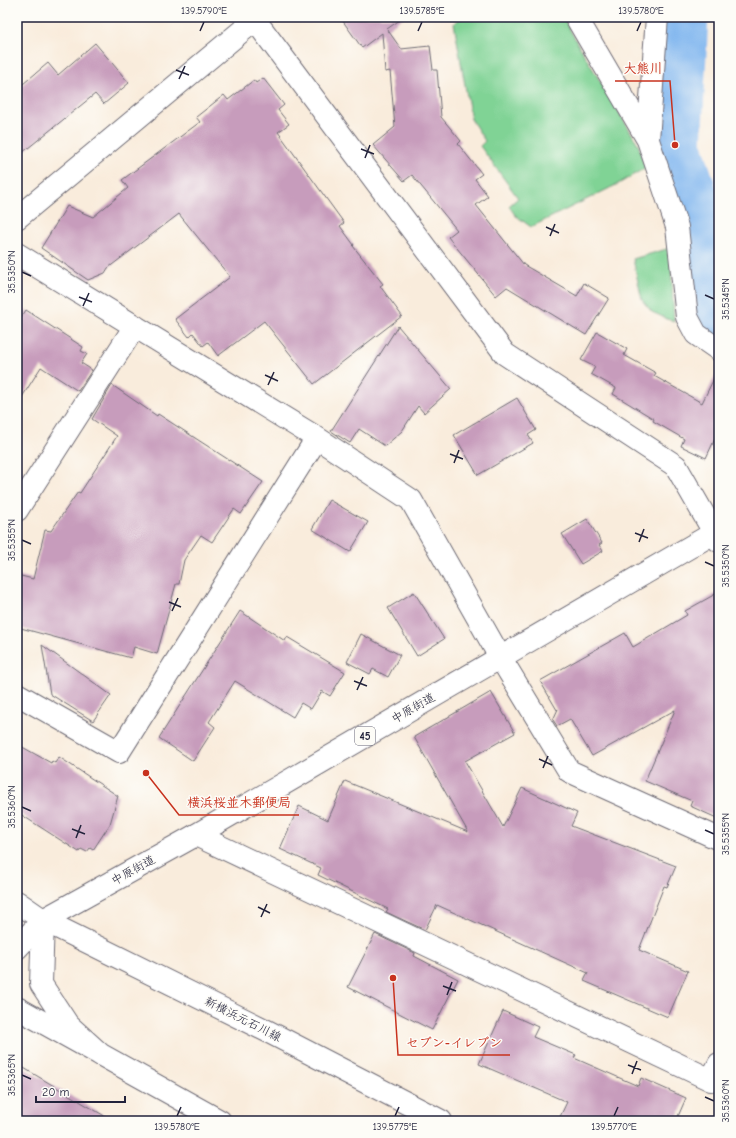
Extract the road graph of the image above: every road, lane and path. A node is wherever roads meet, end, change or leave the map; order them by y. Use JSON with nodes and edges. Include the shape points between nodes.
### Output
{"nodes":[{"id":1,"x":576,"y":17,"type":"edge"},
{"id":2,"x":656,"y":17,"type":"edge"},
{"id":3,"x":257,"y":19,"type":"edge"},
{"id":4,"x":648,"y":140,"type":"junction"},
{"id":5,"x":17,"y":218,"type":"edge"},
{"id":6,"x":17,"y":254,"type":"edge"},
{"id":7,"x":135,"y":326,"type":"junction"},
{"id":8,"x":719,"y":350,"type":"edge"},
{"id":9,"x":317,"y":438,"type":"junction"},
{"id":10,"x":17,"y":510,"type":"edge"},
{"id":11,"x":717,"y":534,"type":"edge"},
{"id":12,"x":500,"y":657,"type":"junction"},
{"id":13,"x":17,"y":694,"type":"edge"},
{"id":14,"x":196,"y":835,"type":"junction"},
{"id":15,"x":719,"y":838,"type":"edge"},
{"id":16,"x":17,"y":902,"type":"edge"},
{"id":17,"x":43,"y":920,"type":"junction"},
{"id":18,"x":17,"y":948,"type":"edge"},
{"id":19,"x":17,"y":1008,"type":"edge"},
{"id":20,"x":101,"y":1055,"type":"junction"},
{"id":21,"x":719,"y":1064,"type":"edge"},
{"id":22,"x":220,"y":1121,"type":"edge"},
{"id":23,"x":441,"y":1121,"type":"edge"}],
"edges":[{"from":1,"to":4,"type":"street"},
{"from":2,"to":4,"type":"street"},
{"from":3,"to":5,"type":"street"},
{"from":3,"to":11,"type":"street","via":[[505,354],[676,466]]},
{"from":4,"to":8,"type":"street","via":[[677,227],[687,317],[696,334]]},
{"from":6,"to":7,"type":"street"},
{"from":7,"to":9,"type":"street"},
{"from":7,"to":10,"type":"street"},
{"from":9,"to":12,"type":"street","via":[[411,500]]},
{"from":9,"to":13,"type":"street","via":[[119,752]]},
{"from":11,"to":12,"type":"street","name":"中原街道","number":"45"},
{"from":12,"to":14,"type":"street","name":"中原街道","number":"45"},
{"from":12,"to":15,"type":"street","via":[[569,771]]},
{"from":14,"to":17,"type":"street","name":"中原街道","number":"45"},
{"from":14,"to":21,"type":"street","via":[[711,1080]]},
{"from":16,"to":17,"type":"street"},
{"from":17,"to":18,"type":"street","name":"中原街道","number":"45"},
{"from":17,"to":20,"type":"street","via":[[41,984],[68,1025]]},
{"from":17,"to":23,"type":"street","name":"新横浜元石川線"},
{"from":19,"to":20,"type":"street"},
{"from":20,"to":22,"type":"street"}]}
